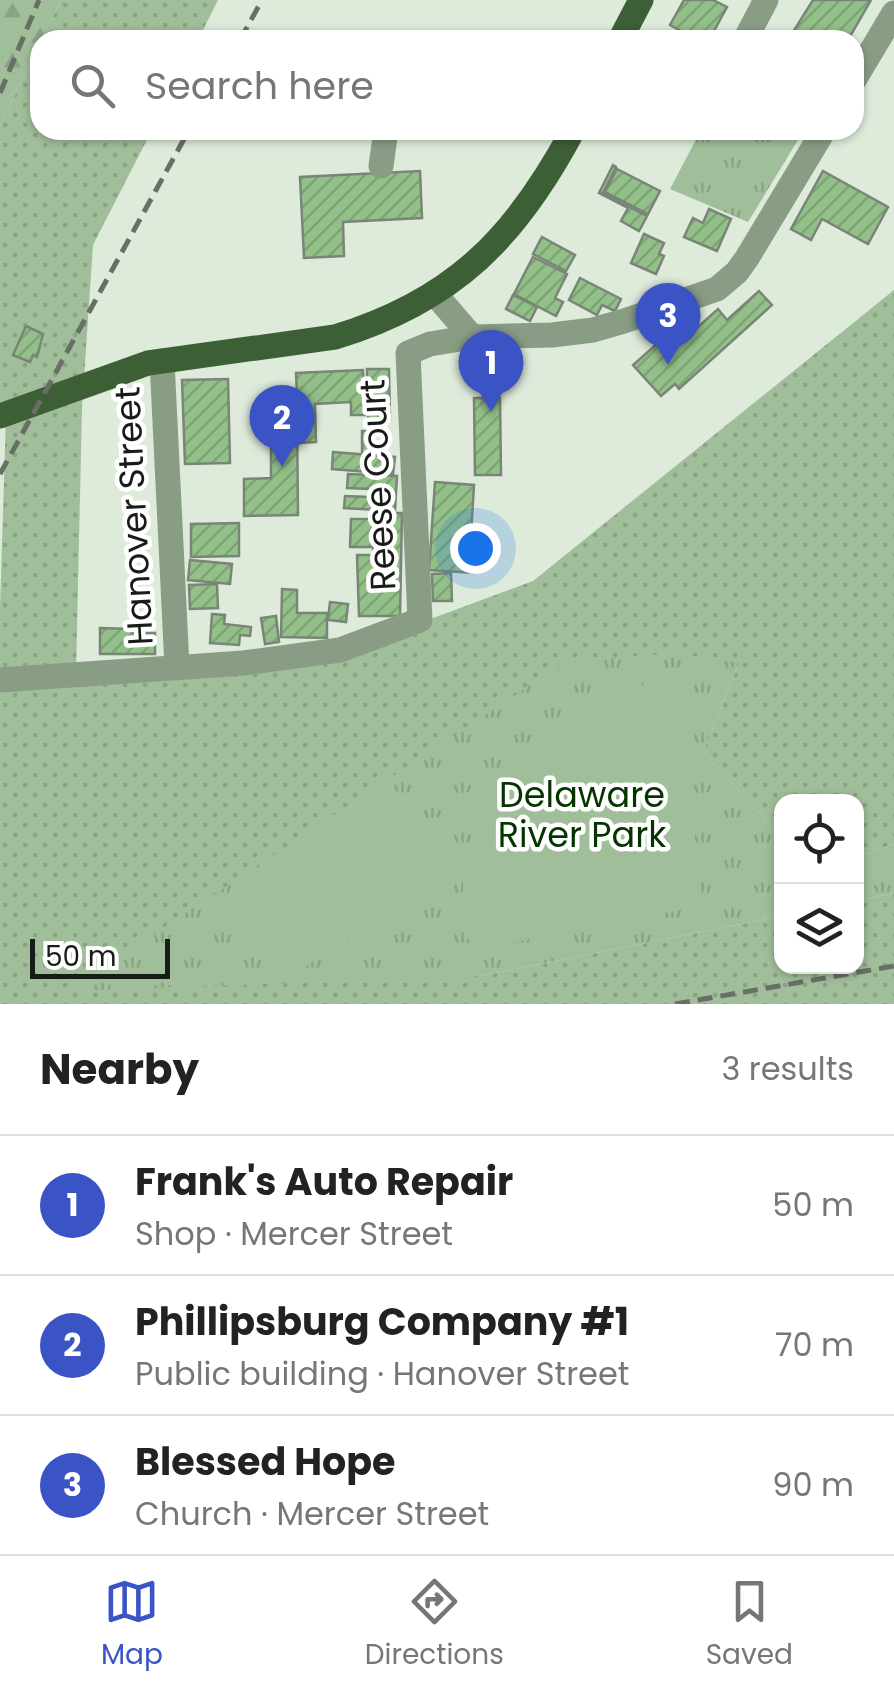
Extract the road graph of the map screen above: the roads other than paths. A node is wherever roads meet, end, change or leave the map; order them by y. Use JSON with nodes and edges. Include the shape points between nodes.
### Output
{"nodes":[{"id":1,"x":641,"y":0,"type":"edge"},
{"id":2,"x":766,"y":0,"type":"edge"},
{"id":3,"x":894,"y":13,"type":"edge"},
{"id":4,"x":625,"y":30,"type":"edge"},
{"id":5,"x":750,"y":30,"type":"edge"},
{"id":6,"x":864,"y":63,"type":"edge"},
{"id":7,"x":385,"y":140,"type":"edge"},
{"id":8,"x":567,"y":140,"type":"edge"},
{"id":9,"x":818,"y":140,"type":"edge"},
{"id":10,"x":381,"y":166,"type":"dead end"},
{"id":11,"x":435,"y":294,"type":"junction"},
{"id":12,"x":472,"y":337,"type":"junction"},
{"id":13,"x":162,"y":361,"type":"junction"},
{"id":14,"x":0,"y":416,"type":"edge"},
{"id":15,"x":177,"y":667,"type":"junction"},
{"id":16,"x":0,"y":680,"type":"edge"}],
"edges":[{"from":1,"to":4,"type":"main road"},
{"from":2,"to":5,"type":"street"},
{"from":3,"to":6,"type":"street"},
{"from":7,"to":10,"type":"street"},
{"from":8,"to":11,"type":"main road","via":[[509,232]]},
{"from":9,"to":12,"type":"street","name":"Reese Court","via":[[747,258],[724,284],[592,330]]},
{"from":11,"to":12,"type":"street"},
{"from":11,"to":13,"type":"main road","via":[[335,337]]},
{"from":12,"to":15,"type":"street","name":"Reese Court","via":[[413,348],[406,360],[420,620],[340,650]]},
{"from":13,"to":14,"type":"main road"},
{"from":13,"to":15,"type":"street","name":"Hanover Street"},
{"from":15,"to":16,"type":"street"}]}
